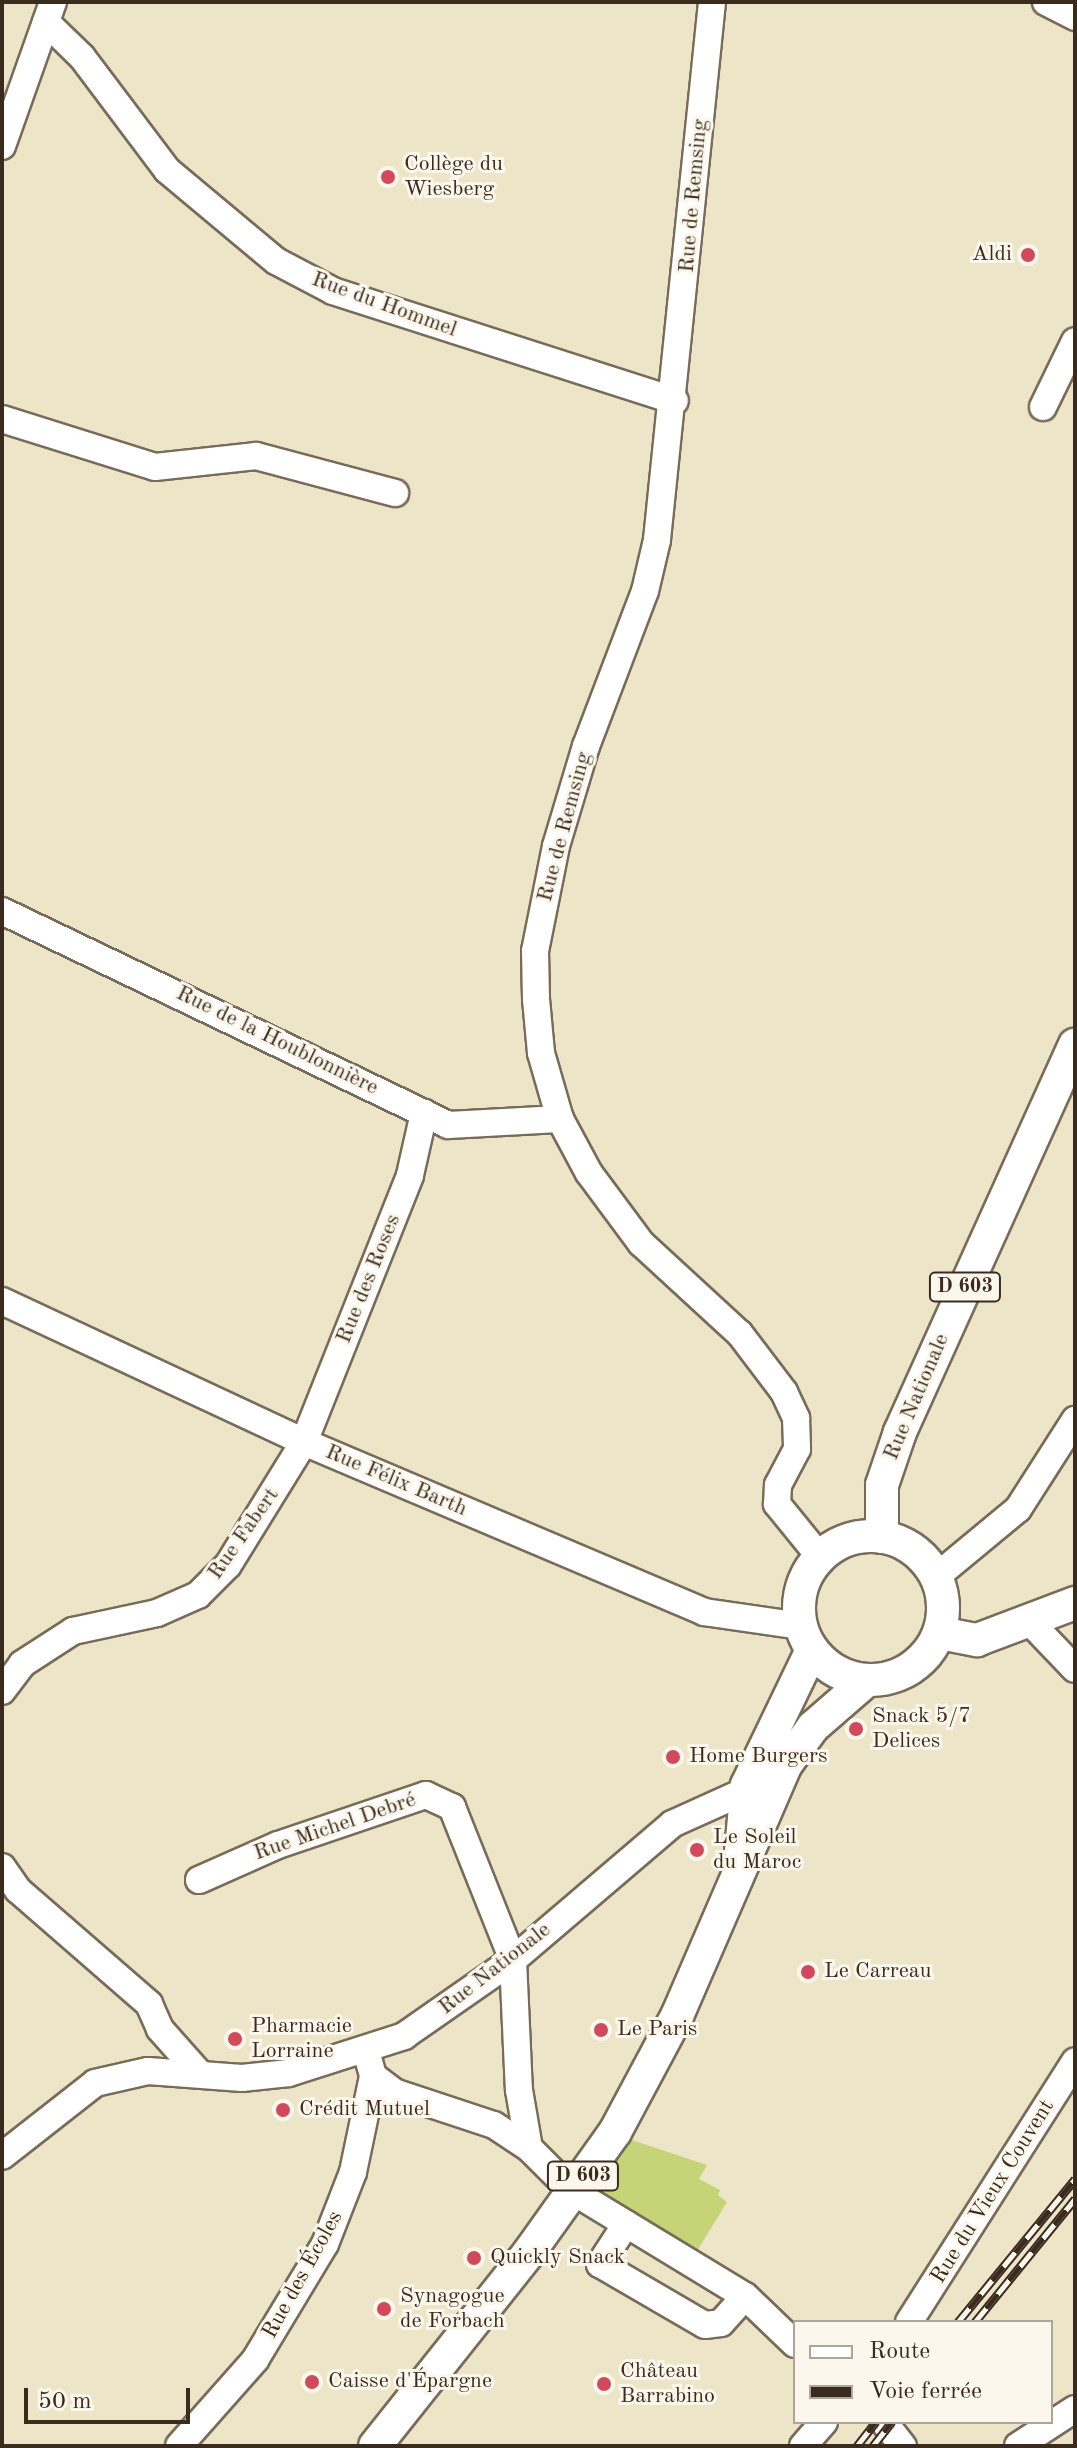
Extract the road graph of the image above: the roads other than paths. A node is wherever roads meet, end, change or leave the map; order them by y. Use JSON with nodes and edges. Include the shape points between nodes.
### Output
{"nodes":[{"id":1,"x":712,"y":2,"type":"edge"},
{"id":2,"x":1046,"y":2,"type":"edge"},
{"id":3,"x":49,"y":12,"type":"edge"},
{"id":4,"x":1075,"y":17,"type":"edge"},
{"id":5,"x":2,"y":146,"type":"edge"},
{"id":6,"x":1075,"y":341,"type":"edge"},
{"id":7,"x":675,"y":401,"type":"junction"},
{"id":8,"x":1043,"y":407,"type":"dead end"},
{"id":9,"x":2,"y":419,"type":"edge"},
{"id":10,"x":395,"y":493,"type":"dead end"},
{"id":11,"x":2,"y":911,"type":"edge"},
{"id":12,"x":1075,"y":1045,"type":"edge"},
{"id":13,"x":424,"y":1113,"type":"junction"},
{"id":14,"x":560,"y":1119,"type":"junction"},
{"id":15,"x":2,"y":1301,"type":"edge"},
{"id":16,"x":1075,"y":1420,"type":"edge"},
{"id":17,"x":304,"y":1442,"type":"junction"},
{"id":18,"x":882,"y":1537,"type":"junction"},
{"id":19,"x":820,"y":1557,"type":"junction"},
{"id":20,"x":937,"y":1576,"type":"junction"},
{"id":21,"x":1075,"y":1603,"type":"edge"},
{"id":22,"x":1029,"y":1621,"type":"junction"},
{"id":23,"x":940,"y":1633,"type":"junction"},
{"id":24,"x":806,"y":1638,"type":"junction"},
{"id":25,"x":1075,"y":1669,"type":"edge"},
{"id":26,"x":866,"y":1681,"type":"junction"},
{"id":27,"x":2,"y":1691,"type":"edge"},
{"id":28,"x":745,"y":1791,"type":"junction"},
{"id":29,"x":2,"y":1867,"type":"edge"},
{"id":30,"x":737,"y":1874,"type":"junction"},
{"id":31,"x":199,"y":1880,"type":"dead end"},
{"id":32,"x":513,"y":1960,"type":"junction"},
{"id":33,"x":160,"y":2029,"type":"junction"},
{"id":34,"x":1075,"y":2061,"type":"edge"},
{"id":35,"x":369,"y":2063,"type":"junction"},
{"id":36,"x":148,"y":2071,"type":"junction"},
{"id":37,"x":207,"y":2075,"type":"junction"},
{"id":38,"x":529,"y":2148,"type":"junction"},
{"id":39,"x":2,"y":2156,"type":"edge"},
{"id":40,"x":572,"y":2191,"type":"junction"},
{"id":41,"x":626,"y":2224,"type":"junction"},
{"id":42,"x":745,"y":2296,"type":"junction"},
{"id":43,"x":910,"y":2320,"type":"edge"},
{"id":44,"x":793,"y":2342,"type":"edge"},
{"id":45,"x":1075,"y":2409,"type":"edge"},
{"id":46,"x":1053,"y":2423,"type":"edge"},
{"id":47,"x":822,"y":2424,"type":"edge"},
{"id":48,"x":886,"y":2424,"type":"edge"},
{"id":49,"x":1052,"y":2424,"type":"edge"},
{"id":50,"x":179,"y":2446,"type":"edge"},
{"id":51,"x":375,"y":2446,"type":"edge"},
{"id":52,"x":803,"y":2446,"type":"edge"},
{"id":53,"x":903,"y":2446,"type":"edge"},
{"id":54,"x":1018,"y":2446,"type":"edge"}],
"edges":[{"from":1,"to":7,"type":"street","name":"Rue de Remsing"},
{"from":2,"to":4,"type":"street"},
{"from":3,"to":5,"type":"street"},
{"from":3,"to":7,"type":"street","name":"Rue du Hommel","via":[[167,170],[276,261],[333,291]]},
{"from":6,"to":8,"type":"street"},
{"from":7,"to":14,"type":"street","name":"Rue de Remsing","via":[[645,591],[568,800],[535,951],[541,1053]]},
{"from":9,"to":10,"type":"street","via":[[155,467],[256,456]]},
{"from":11,"to":13,"type":"street","name":"Rue de la Houblonnière"},
{"from":12,"to":18,"type":"main road","name":"Rue Nationale","number":"D 603","via":[[900,1432],[882,1485]]},
{"from":13,"to":14,"type":"street","name":"Rue de la Houblonnière","via":[[448,1125]]},
{"from":13,"to":17,"type":"street","name":"Rue des Roses","via":[[410,1175]]},
{"from":14,"to":19,"type":"street","name":"Rue de Remsing","via":[[614,1210],[641,1243],[740,1334],[784,1392],[796,1418],[797,1449],[778,1485],[777,1504]]},
{"from":15,"to":17,"type":"street","name":"Rue Félix Barth"},
{"from":16,"to":20,"type":"street","via":[[1018,1509]]},
{"from":17,"to":24,"type":"street","name":"Rue Félix Barth","via":[[704,1612]]},
{"from":17,"to":27,"type":"street","name":"Rue Fabert","via":[[228,1565],[198,1595],[157,1613],[73,1631],[22,1664]]},
{"from":18,"to":19,"type":"main road","via":[[837,1544]]},
{"from":18,"to":20,"type":"main road","via":[[924,1558]]},
{"from":19,"to":24,"type":"main road","via":[[804,1581]]},
{"from":20,"to":23,"type":"main road","via":[[944,1605]]},
{"from":21,"to":22,"type":"main road"},
{"from":22,"to":23,"type":"main road","via":[[977,1640]]},
{"from":22,"to":25,"type":"street"},
{"from":23,"to":26,"type":"main road","via":[[925,1657],[906,1672]]},
{"from":24,"to":26,"type":"main road","via":[[837,1673]]},
{"from":24,"to":28,"type":"main road","number":"D 603"},
{"from":26,"to":30,"type":"main road","number":"D 603","via":[[799,1743]]},
{"from":28,"to":30,"type":"main road","number":"D 603"},
{"from":28,"to":32,"type":"street","name":"Rue Nationale","via":[[672,1824]]},
{"from":29,"to":33,"type":"street","via":[[18,1890],[149,2004]]},
{"from":30,"to":40,"type":"main road","number":"D 603","via":[[677,2016],[615,2132]]},
{"from":31,"to":32,"type":"street","name":"Rue Michel Debré","via":[[278,1845],[426,1795],[452,1807]]},
{"from":32,"to":35,"type":"street","name":"Rue Nationale"},
{"from":32,"to":38,"type":"street","name":"Rue Michel Debré","via":[[519,2090]]},
{"from":33,"to":36,"type":"street"},
{"from":33,"to":37,"type":"street"},
{"from":34,"to":43,"type":"street","name":"Rue du Vieux Couvent"},
{"from":35,"to":37,"type":"street","name":"Rue Nationale","via":[[289,2073]]},
{"from":35,"to":38,"type":"street","via":[[394,2092],[494,2125]]},
{"from":35,"to":50,"type":"street","name":"Rue des Écoles","via":[[353,2172],[325,2244],[255,2360]]},
{"from":36,"to":37,"type":"street","name":"Rue Nationale"},
{"from":36,"to":39,"type":"street","name":"Rue Nationale","via":[[95,2083]]},
{"from":38,"to":40,"type":"street"},
{"from":40,"to":41,"type":"street"},
{"from":40,"to":51,"type":"main road","number":"D 603"},
{"from":41,"to":42,"type":"street"},
{"from":41,"to":42,"type":"street","via":[[600,2264],[705,2325],[721,2323]]},
{"from":42,"to":44,"type":"street"},
{"from":45,"to":46,"type":"street"},
{"from":47,"to":52,"type":"street"},
{"from":48,"to":53,"type":"street"},
{"from":49,"to":54,"type":"street"}]}
